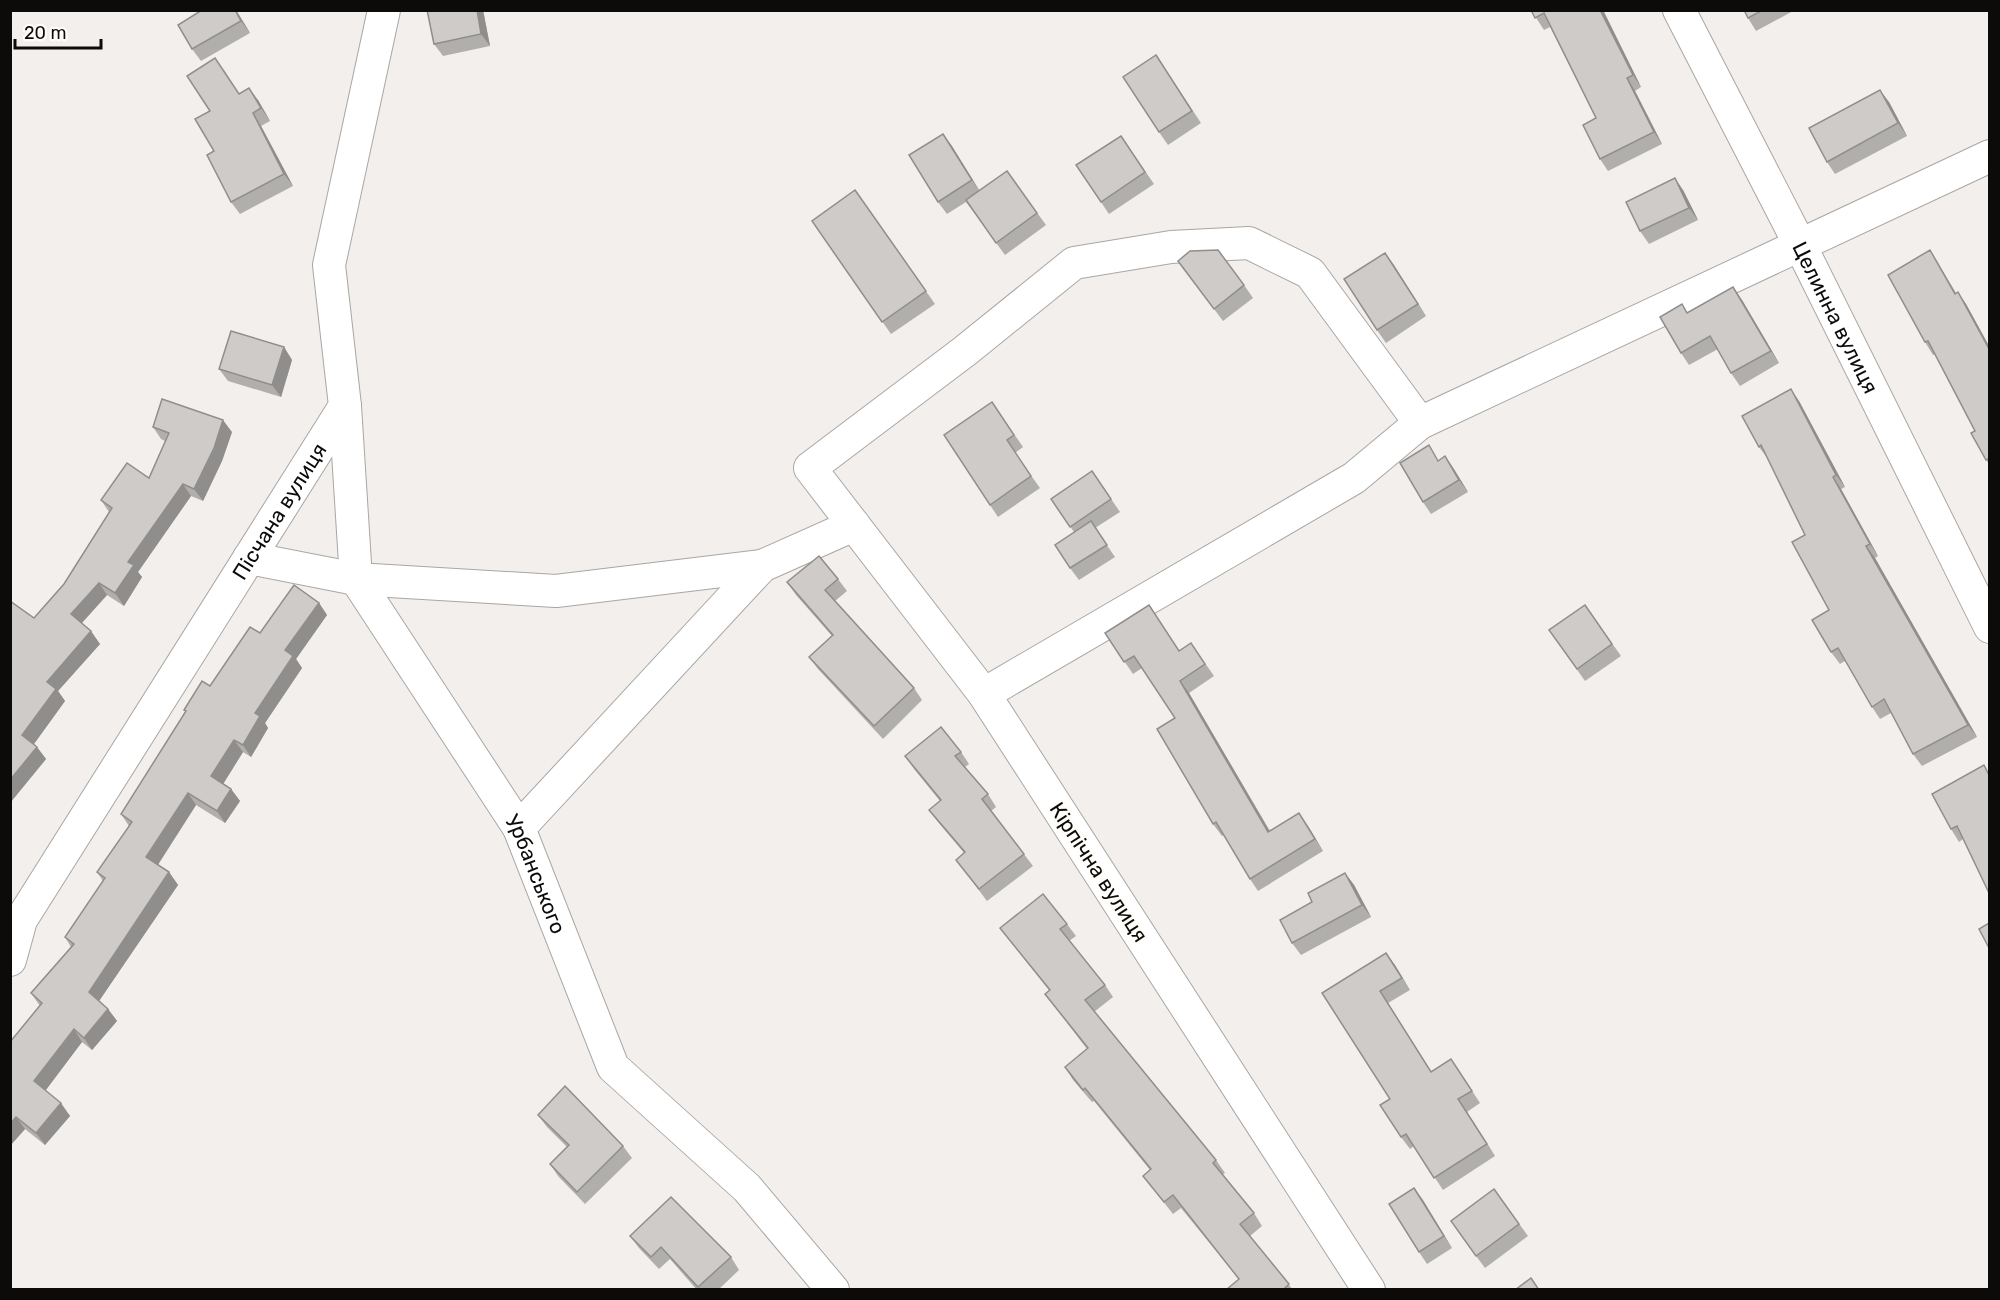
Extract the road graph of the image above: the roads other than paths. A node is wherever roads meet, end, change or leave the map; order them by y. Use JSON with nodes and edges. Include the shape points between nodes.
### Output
{"nodes":[{"id":1,"x":384,"y":10,"type":"edge"},
{"id":2,"x":1679,"y":10,"type":"edge"},
{"id":3,"x":1989,"y":156,"type":"edge"},
{"id":4,"x":1800,"y":245,"type":"junction"},
{"id":5,"x":345,"y":406,"type":"junction"},
{"id":6,"x":1420,"y":423,"type":"junction"},
{"id":7,"x":854,"y":525,"type":"junction"},
{"id":8,"x":249,"y":558,"type":"junction"},
{"id":9,"x":762,"y":566,"type":"junction"},
{"id":10,"x":357,"y":579,"type":"junction"},
{"id":11,"x":1989,"y":627,"type":"edge"},
{"id":12,"x":984,"y":694,"type":"junction"},
{"id":13,"x":519,"y":828,"type":"junction"},
{"id":14,"x":10,"y":960,"type":"edge"},
{"id":15,"x":833,"y":1290,"type":"edge"},
{"id":16,"x":1369,"y":1290,"type":"edge"}],
"edges":[{"from":1,"to":5,"type":"street","via":[[329,265]]},
{"from":2,"to":4,"type":"street","name":"Целинна вулиця"},
{"from":3,"to":4,"type":"street"},
{"from":4,"to":6,"type":"street"},
{"from":4,"to":11,"type":"street","name":"Целинна вулиця"},
{"from":5,"to":8,"type":"street","name":"Пiсчана вулиця"},
{"from":5,"to":10,"type":"street","name":"Урбанського"},
{"from":6,"to":7,"type":"street","name":"Кiрпiчна вулиця","via":[[1310,273],[1249,243],[1171,247],[1074,263],[810,468]]},
{"from":6,"to":12,"type":"street","via":[[1354,478]]},
{"from":7,"to":9,"type":"street"},
{"from":7,"to":12,"type":"street","name":"Кiрпiчна вулиця"},
{"from":8,"to":10,"type":"street"},
{"from":8,"to":14,"type":"street","name":"Пiсчана вулиця","via":[[21,920]]},
{"from":9,"to":10,"type":"street","via":[[556,591]]},
{"from":9,"to":13,"type":"street"},
{"from":10,"to":13,"type":"street","name":"Урбанського"},
{"from":12,"to":16,"type":"street","name":"Кiрпiчна вулиця"},
{"from":13,"to":15,"type":"street","name":"Урбанського","via":[[614,1067],[747,1188]]}]}
